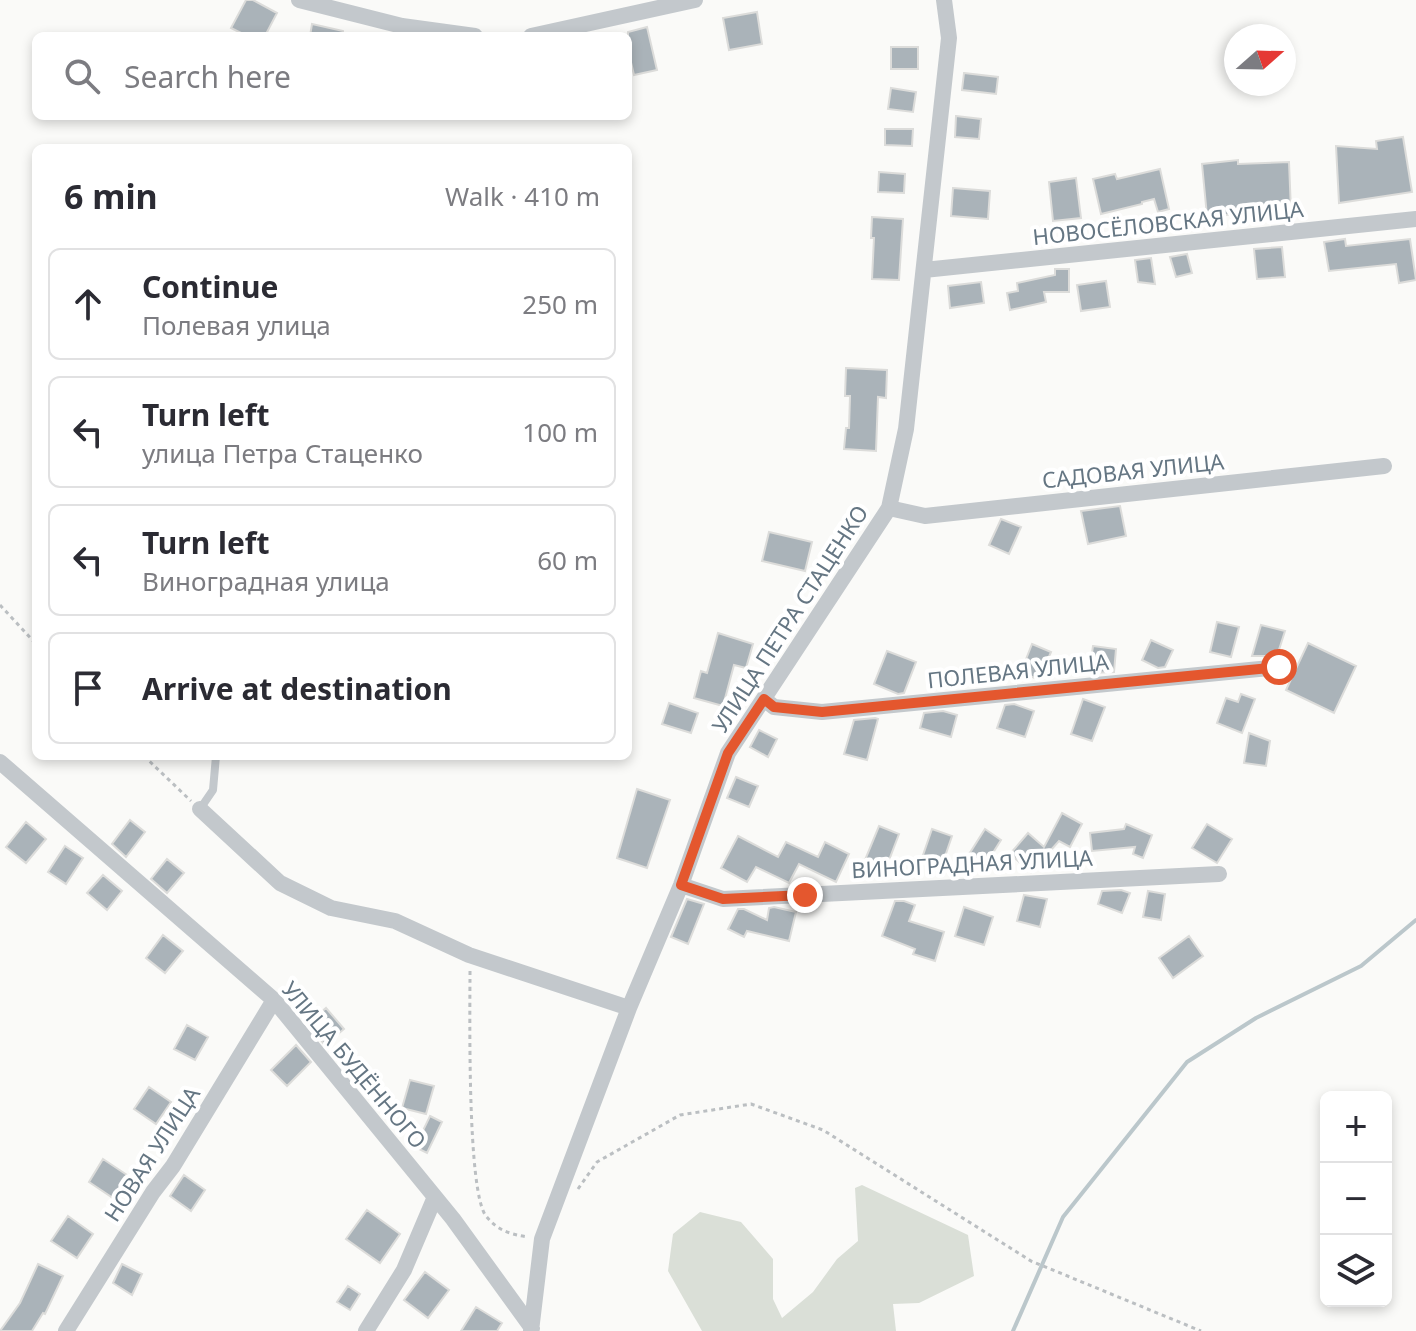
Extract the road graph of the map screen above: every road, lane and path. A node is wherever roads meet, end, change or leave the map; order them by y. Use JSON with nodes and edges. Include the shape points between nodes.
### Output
{"nodes":[{"id":1,"x":299,"y":0,"type":"edge"},
{"id":2,"x":695,"y":0,"type":"edge"},
{"id":3,"x":944,"y":0,"type":"edge"},
{"id":4,"x":446,"y":32,"type":"edge"},
{"id":5,"x":549,"y":32,"type":"edge"},
{"id":6,"x":1416,"y":219,"type":"edge"},
{"id":7,"x":924,"y":270,"type":"junction"},
{"id":8,"x":1384,"y":466,"type":"dead end"},
{"id":9,"x":889,"y":508,"type":"junction"},
{"id":10,"x":0,"y":605,"type":"edge"},
{"id":11,"x":32,"y":640,"type":"edge"},
{"id":12,"x":1279,"y":667,"type":"dead end"},
{"id":13,"x":764,"y":699,"type":"junction"},
{"id":14,"x":148,"y":760,"type":"edge"},
{"id":15,"x":216,"y":760,"type":"edge"},
{"id":16,"x":0,"y":762,"type":"edge"},
{"id":17,"x":200,"y":809,"type":"junction"},
{"id":18,"x":1219,"y":874,"type":"dead end"},
{"id":19,"x":681,"y":885,"type":"junction"},
{"id":20,"x":469,"y":955,"type":"junction"},
{"id":21,"x":274,"y":1000,"type":"junction"},
{"id":22,"x":629,"y":1008,"type":"junction"},
{"id":23,"x":435,"y":1197,"type":"junction"},
{"id":24,"x":570,"y":1200,"type":"dead end"},
{"id":25,"x":542,"y":1239,"type":"junction"},
{"id":26,"x":532,"y":1329,"type":"edge"},
{"id":27,"x":66,"y":1331,"type":"edge"},
{"id":28,"x":366,"y":1331,"type":"edge"},
{"id":29,"x":1201,"y":1331,"type":"edge"}],
"edges":[{"from":1,"to":4,"type":"street"},
{"from":2,"to":5,"type":"street"},
{"from":3,"to":7,"type":"street","name":"УЛИЦА ПЕТРА СТАЦЕНКО","via":[[949,38]]},
{"from":6,"to":7,"type":"street","name":"НОВОСЁЛОВСКАЯ УЛИЦА"},
{"from":7,"to":9,"type":"street","name":"УЛИЦА ПЕТРА СТАЦЕНКО","via":[[906,429]]},
{"from":8,"to":9,"type":"street","name":"САДОВАЯ УЛИЦА","via":[[925,516]]},
{"from":9,"to":13,"type":"street","name":"УЛИЦА ПЕТРА СТАЦЕНКО"},
{"from":10,"to":11,"type":"path"},
{"from":12,"to":13,"type":"street","name":"ПОЛЕВАЯ УЛИЦА","via":[[822,712],[774,707]]},
{"from":13,"to":19,"type":"street","name":"УЛИЦА ПЕТРА СТАЦЕНКО","via":[[728,753]]},
{"from":14,"to":17,"type":"path"},
{"from":15,"to":17,"type":"lane","via":[[213,790]]},
{"from":16,"to":21,"type":"street","name":"УЛИЦА БУДЁННОГО"},
{"from":17,"to":20,"type":"street","via":[[280,883],[331,908],[395,921]]},
{"from":18,"to":19,"type":"street","name":"ВИНОГРАДНАЯ УЛИЦА","via":[[723,899]]},
{"from":19,"to":22,"type":"street","name":"УЛИЦА ПЕТРА СТАЦЕНКО"},
{"from":20,"to":22,"type":"street"},
{"from":20,"to":25,"type":"path","via":[[473,1155],[484,1213],[503,1232]]},
{"from":21,"to":23,"type":"street","name":"УЛИЦА БУДЁННОГО"},
{"from":21,"to":27,"type":"street","name":"НОВАЯ УЛИЦА"},
{"from":22,"to":25,"type":"street","name":"УЛИЦА ПЕТРА СТАЦЕНКО"},
{"from":23,"to":26,"type":"street","name":"УЛИЦА БУДЁННОГО"},
{"from":23,"to":28,"type":"street","via":[[404,1270]]},
{"from":24,"to":29,"type":"path","via":[[597,1162],[680,1115],[751,1104],[823,1130],[1031,1261]]},
{"from":25,"to":26,"type":"street","name":"УЛИЦА ПЕТРА СТАЦЕНКО"}]}
